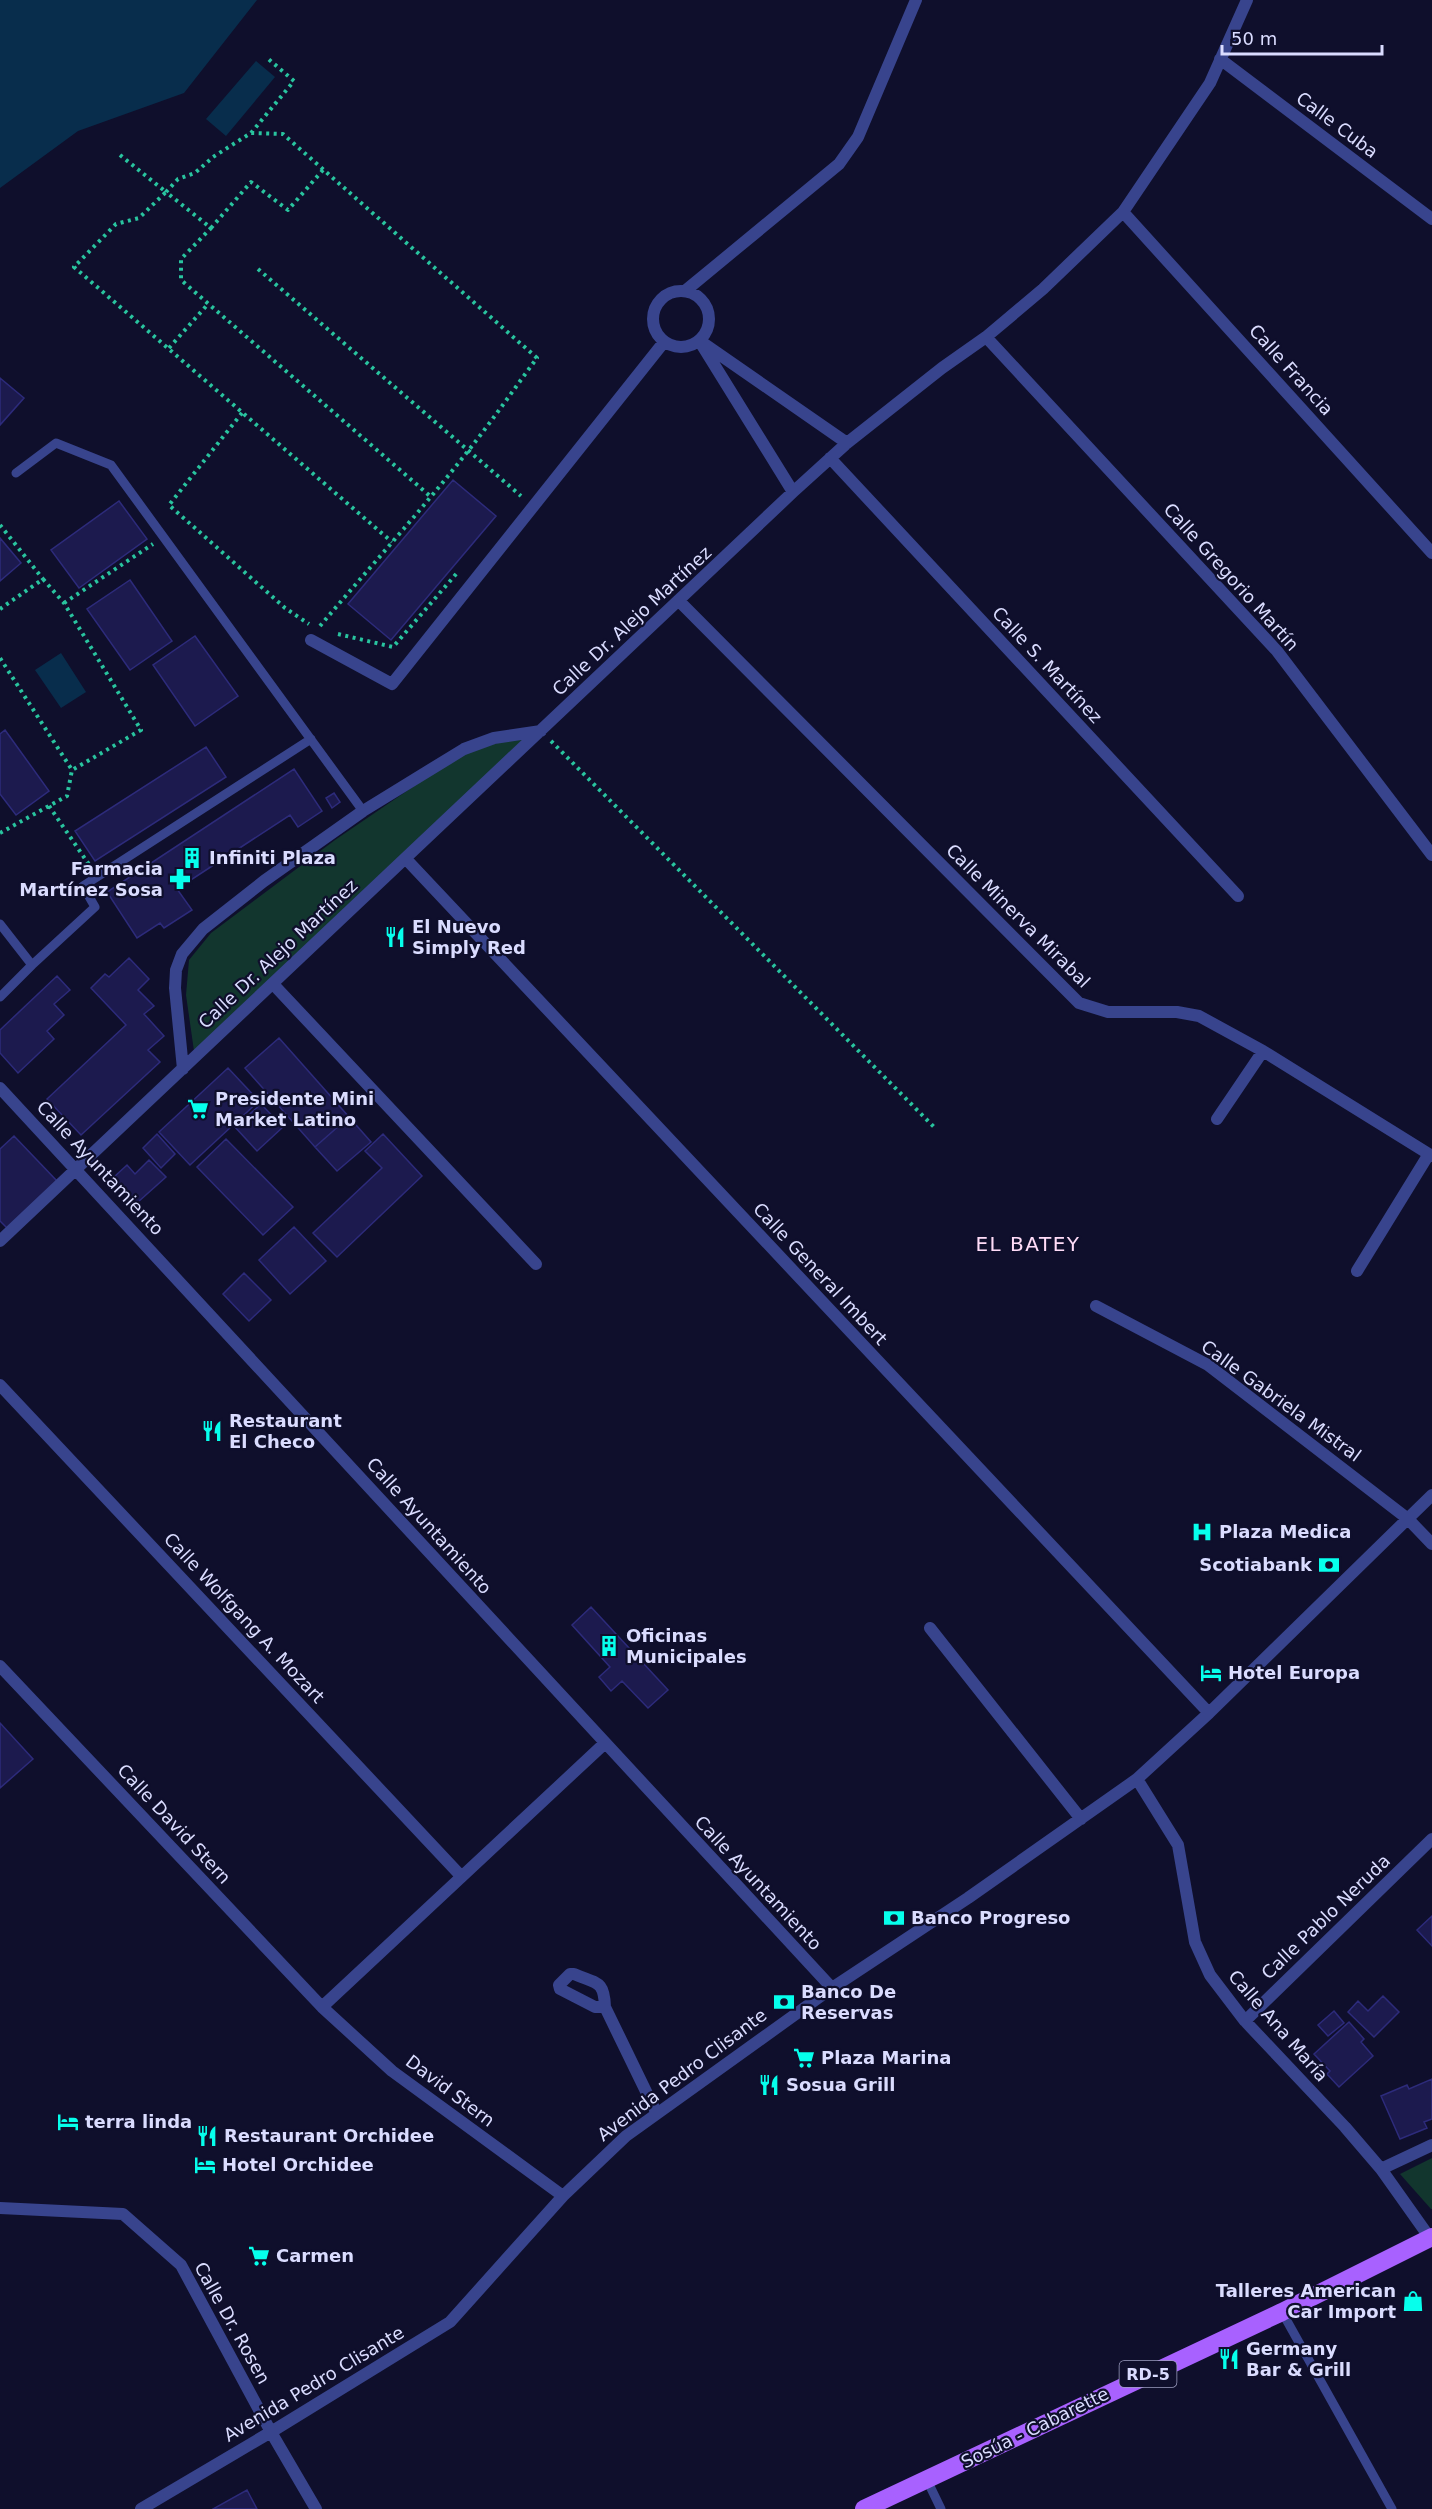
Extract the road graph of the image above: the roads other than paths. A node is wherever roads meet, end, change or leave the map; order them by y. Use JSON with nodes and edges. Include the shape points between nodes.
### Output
{"nodes":[{"id":1,"x":916,"y":0,"type":"edge"},
{"id":2,"x":1247,"y":0,"type":"edge"},
{"id":3,"x":1220,"y":59,"type":"junction"},
{"id":4,"x":1123,"y":212,"type":"junction"},
{"id":5,"x":1432,"y":219,"type":"edge"},
{"id":6,"x":685,"y":291,"type":"junction"},
{"id":7,"x":986,"y":337,"type":"junction"},
{"id":8,"x":700,"y":340,"type":"junction"},
{"id":9,"x":664,"y":342,"type":"junction"},
{"id":10,"x":847,"y":443,"type":"junction"},
{"id":11,"x":830,"y":458,"type":"junction"},
{"id":12,"x":16,"y":473,"type":"dead end"},
{"id":13,"x":793,"y":492,"type":"junction"},
{"id":14,"x":1432,"y":553,"type":"edge"},
{"id":15,"x":679,"y":601,"type":"junction"},
{"id":16,"x":314,"y":635,"type":"road end"},
{"id":17,"x":541,"y":731,"type":"junction"},
{"id":18,"x":311,"y":740,"type":"junction"},
{"id":19,"x":363,"y":810,"type":"junction"},
{"id":20,"x":1432,"y":855,"type":"edge"},
{"id":21,"x":405,"y":859,"type":"junction"},
{"id":22,"x":1238,"y":896,"type":"dead end"},
{"id":23,"x":0,"y":924,"type":"edge"},
{"id":24,"x":32,"y":965,"type":"junction"},
{"id":25,"x":273,"y":984,"type":"junction"},
{"id":26,"x":0,"y":997,"type":"edge"},
{"id":27,"x":1263,"y":1051,"type":"junction"},
{"id":28,"x":183,"y":1069,"type":"junction"},
{"id":29,"x":0,"y":1088,"type":"edge"},
{"id":30,"x":1217,"y":1119,"type":"dead end"},
{"id":31,"x":1430,"y":1155,"type":"edge"},
{"id":32,"x":77,"y":1169,"type":"junction"},
{"id":33,"x":0,"y":1241,"type":"edge"},
{"id":34,"x":536,"y":1264,"type":"dead end"},
{"id":35,"x":1357,"y":1271,"type":"dead end"},
{"id":36,"x":1096,"y":1306,"type":"dead end"},
{"id":37,"x":0,"y":1385,"type":"edge"},
{"id":38,"x":1432,"y":1495,"type":"edge"},
{"id":39,"x":1408,"y":1519,"type":"junction"},
{"id":40,"x":1432,"y":1544,"type":"edge"},
{"id":41,"x":930,"y":1628,"type":"dead end"},
{"id":42,"x":0,"y":1666,"type":"edge"},
{"id":43,"x":1209,"y":1713,"type":"junction"},
{"id":44,"x":604,"y":1744,"type":"junction"},
{"id":45,"x":1137,"y":1779,"type":"junction"},
{"id":46,"x":1081,"y":1819,"type":"junction"},
{"id":47,"x":1432,"y":1839,"type":"edge"},
{"id":48,"x":461,"y":1876,"type":"junction"},
{"id":49,"x":832,"y":1988,"type":"junction"},
{"id":50,"x":322,"y":2007,"type":"junction"},
{"id":51,"x":605,"y":2007,"type":"dead end"},
{"id":52,"x":1245,"y":2021,"type":"junction"},
{"id":53,"x":656,"y":2112,"type":"junction"},
{"id":54,"x":1432,"y":2145,"type":"edge"},
{"id":55,"x":1381,"y":2169,"type":"junction"},
{"id":56,"x":563,"y":2196,"type":"junction"},
{"id":57,"x":0,"y":2208,"type":"edge"},
{"id":58,"x":1431,"y":2238,"type":"edge"},
{"id":59,"x":1282,"y":2312,"type":"junction"},
{"id":60,"x":271,"y":2432,"type":"junction"},
{"id":61,"x":927,"y":2480,"type":"junction"},
{"id":62,"x":141,"y":2509,"type":"edge"},
{"id":63,"x":316,"y":2509,"type":"edge"},
{"id":64,"x":864,"y":2509,"type":"edge"},
{"id":65,"x":941,"y":2509,"type":"edge"},
{"id":66,"x":1392,"y":2509,"type":"edge"}],
"edges":[{"from":1,"to":6,"type":"street","via":[[858,137],[839,164]]},
{"from":2,"to":3,"type":"street","name":"Calle Dr. Alejo Martínez"},
{"from":3,"to":4,"type":"street","name":"Calle Dr. Alejo Martínez","via":[[1210,83]]},
{"from":3,"to":5,"type":"street","name":"Calle Cuba"},
{"from":4,"to":7,"type":"street","name":"Calle Dr. Alejo Martínez"},
{"from":4,"to":14,"type":"street","name":"Calle Francia"},
{"from":6,"to":8,"type":"street","via":[[706,306],[709,324]]},
{"from":6,"to":9,"type":"street","via":[[667,295],[655,308],[654,326]]},
{"from":7,"to":10,"type":"street","name":"Calle Dr. Alejo Martínez"},
{"from":7,"to":20,"type":"street","name":"Calle Gregorio Martín","via":[[1277,651]]},
{"from":8,"to":9,"type":"street","via":[[682,347]]},
{"from":8,"to":10,"type":"street"},
{"from":8,"to":13,"type":"street"},
{"from":9,"to":16,"type":"street","via":[[392,684]]},
{"from":10,"to":11,"type":"street","name":"Calle Dr. Alejo Martínez"},
{"from":11,"to":13,"type":"street","name":"Calle Dr. Alejo Martínez"},
{"from":11,"to":22,"type":"street","name":"Calle S. Martínez"},
{"from":12,"to":18,"type":"lane","via":[[56,443],[111,465]]},
{"from":13,"to":15,"type":"street","name":"Calle Dr. Alejo Martínez"},
{"from":15,"to":17,"type":"street","name":"Calle Dr. Alejo Martínez"},
{"from":15,"to":27,"type":"street","name":"Calle Minerva Mirabal","via":[[1079,1003],[1108,1012],[1188,1013]]},
{"from":17,"to":19,"type":"street","via":[[494,738],[464,749]]},
{"from":17,"to":21,"type":"street","name":"Calle Dr. Alejo Martínez"},
{"from":18,"to":19,"type":"lane"},
{"from":18,"to":24,"type":"lane","via":[[83,886],[95,907]]},
{"from":19,"to":28,"type":"street","via":[[203,929],[182,954],[176,988]]},
{"from":21,"to":25,"type":"street","name":"Calle Dr. Alejo Martínez"},
{"from":21,"to":43,"type":"street","name":"Calle General Imbert"},
{"from":23,"to":24,"type":"lane"},
{"from":24,"to":26,"type":"lane"},
{"from":25,"to":28,"type":"street","name":"Calle Dr. Alejo Martínez"},
{"from":25,"to":34,"type":"street"},
{"from":27,"to":30,"type":"street"},
{"from":27,"to":31,"type":"street","name":"Calle Minerva Mirabal"},
{"from":28,"to":32,"type":"street","name":"Calle Dr. Alejo Martínez"},
{"from":29,"to":32,"type":"street","name":"Calle Ayuntamiento"},
{"from":31,"to":35,"type":"street"},
{"from":32,"to":33,"type":"street","name":"Calle Dr. Alejo Martínez"},
{"from":32,"to":44,"type":"street","name":"Calle Ayuntamiento"},
{"from":36,"to":39,"type":"street","name":"Calle Gabriela Mistral","via":[[1208,1365]]},
{"from":37,"to":48,"type":"street","name":"Calle Wolfgang A. Mozart"},
{"from":38,"to":39,"type":"street","name":"Avenida Pedro Clisante"},
{"from":39,"to":40,"type":"street","name":"Calle Gabriela Mistral"},
{"from":39,"to":43,"type":"street","name":"Avenida Pedro Clisante"},
{"from":41,"to":46,"type":"street"},
{"from":42,"to":50,"type":"street","name":"Calle David Stern"},
{"from":43,"to":45,"type":"street","name":"Avenida Pedro Clisante"},
{"from":44,"to":48,"type":"street"},
{"from":44,"to":49,"type":"street","name":"Calle Ayuntamiento"},
{"from":45,"to":46,"type":"street","name":"Avenida Pedro Clisante"},
{"from":45,"to":52,"type":"street","name":"Calle Ana María","via":[[1178,1845],[1201,1959]]},
{"from":46,"to":49,"type":"street","name":"Avenida Pedro Clisante"},
{"from":47,"to":52,"type":"street","name":"Calle Pablo Neruda"},
{"from":48,"to":50,"type":"street"},
{"from":49,"to":53,"type":"street","name":"Avenida Pedro Clisante"},
{"from":50,"to":56,"type":"street","name":"David Stern","via":[[392,2071]]},
{"from":51,"to":53,"type":"street"},
{"from":52,"to":55,"type":"street","name":"Calle Ana María"},
{"from":53,"to":56,"type":"street","name":"Avenida Pedro Clisante"},
{"from":54,"to":55,"type":"street"},
{"from":55,"to":58,"type":"street","name":"Calle Ana María"},
{"from":56,"to":60,"type":"street","name":"Avenida Pedro Clisante","via":[[450,2322]]},
{"from":57,"to":60,"type":"street","name":"Calle Dr. Rosen","via":[[123,2214],[180,2265]]},
{"from":58,"to":59,"type":"main road","name":"Sosúa - Cabarette","number":"RD-5"},
{"from":59,"to":61,"type":"main road","name":"Sosúa - Cabarette","number":"RD-5"},
{"from":59,"to":66,"type":"lane"},
{"from":60,"to":62,"type":"street","name":"Avenida Pedro Clisante"},
{"from":60,"to":63,"type":"street","name":"Calle Dr. Rosen"},
{"from":61,"to":64,"type":"main road","name":"Sosúa - Cabarette","number":"RD-5"},
{"from":61,"to":65,"type":"lane"}]}
